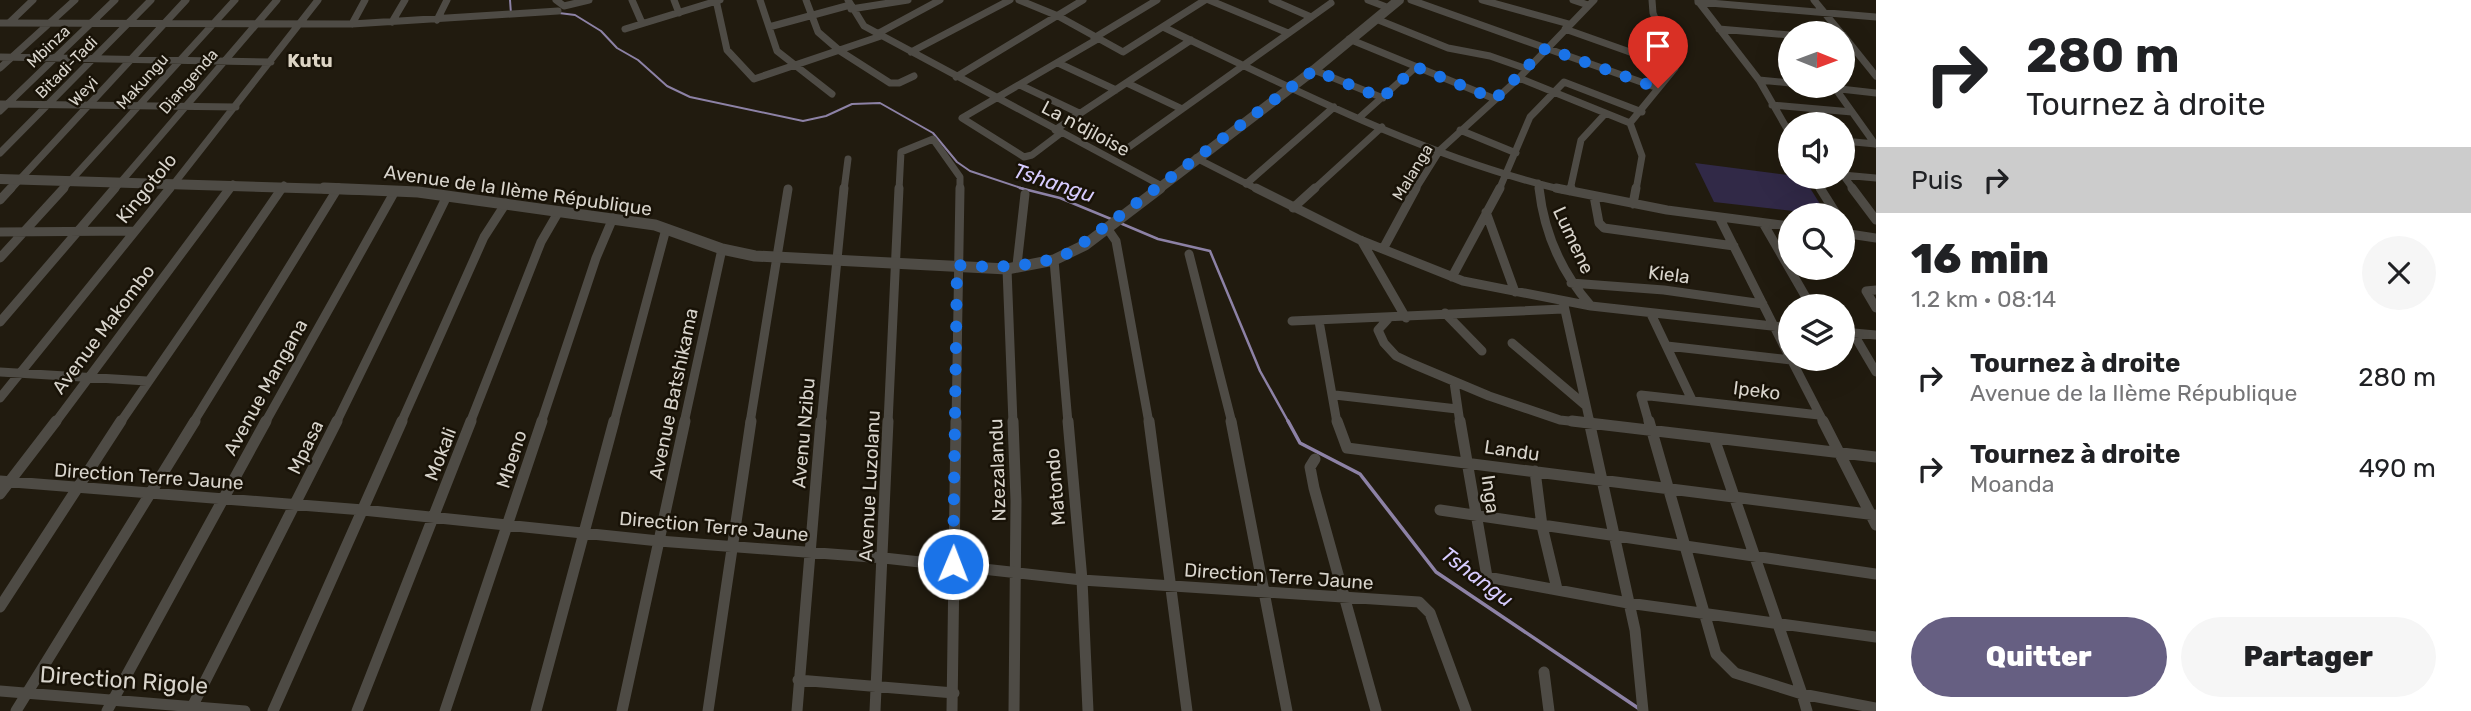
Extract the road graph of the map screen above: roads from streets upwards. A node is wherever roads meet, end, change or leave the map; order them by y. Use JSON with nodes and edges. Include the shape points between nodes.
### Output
{"nodes":[{"id":1,"x":33,"y":0,"type":"edge"},
{"id":2,"x":75,"y":0,"type":"edge"},
{"id":3,"x":115,"y":0,"type":"edge"},
{"id":4,"x":151,"y":0,"type":"edge"},
{"id":5,"x":186,"y":0,"type":"edge"},
{"id":6,"x":234,"y":0,"type":"edge"},
{"id":7,"x":277,"y":0,"type":"edge"},
{"id":8,"x":318,"y":0,"type":"edge"},
{"id":9,"x":365,"y":0,"type":"edge"},
{"id":10,"x":405,"y":0,"type":"edge"},
{"id":11,"x":447,"y":0,"type":"edge"},
{"id":12,"x":556,"y":0,"type":"edge"},
{"id":13,"x":589,"y":0,"type":"edge"},
{"id":14,"x":632,"y":0,"type":"edge"},
{"id":15,"x":674,"y":0,"type":"edge"},
{"id":16,"x":718,"y":0,"type":"edge"},
{"id":17,"x":760,"y":0,"type":"edge"},
{"id":18,"x":806,"y":0,"type":"edge"},
{"id":19,"x":908,"y":0,"type":"edge"},
{"id":20,"x":940,"y":0,"type":"edge"},
{"id":21,"x":1010,"y":0,"type":"edge"},
{"id":22,"x":1019,"y":0,"type":"edge"},
{"id":23,"x":1083,"y":0,"type":"edge"},
{"id":24,"x":1157,"y":0,"type":"edge"},
{"id":25,"x":1207,"y":0,"type":"edge"},
{"id":26,"x":1272,"y":0,"type":"edge"},
{"id":27,"x":1368,"y":0,"type":"edge"},
{"id":28,"x":1399,"y":0,"type":"edge"},
{"id":29,"x":1411,"y":0,"type":"edge"},
{"id":30,"x":1482,"y":0,"type":"edge"},
{"id":31,"x":1573,"y":0,"type":"edge"},
{"id":32,"x":1651,"y":0,"type":"edge"},
{"id":33,"x":1762,"y":0,"type":"edge"},
{"id":34,"x":1814,"y":0,"type":"edge"},
{"id":35,"x":1698,"y":1,"type":"edge"},
{"id":36,"x":929,"y":2,"type":"edge"},
{"id":37,"x":1591,"y":2,"type":"edge"},
{"id":38,"x":1331,"y":3,"type":"dead end"},
{"id":39,"x":1732,"y":3,"type":"edge"},
{"id":40,"x":849,"y":5,"type":"edge"},
{"id":41,"x":1389,"y":8,"type":"junction"},
{"id":42,"x":1769,"y":9,"type":"junction"},
{"id":43,"x":558,"y":11,"type":"dead end"},
{"id":44,"x":679,"y":13,"type":"junction"},
{"id":45,"x":811,"y":13,"type":"junction"},
{"id":46,"x":1825,"y":13,"type":"junction"},
{"id":47,"x":1058,"y":16,"type":"junction"},
{"id":48,"x":1311,"y":17,"type":"junction"},
{"id":49,"x":1876,"y":17,"type":"edge"},
{"id":50,"x":1376,"y":19,"type":"junction"},
{"id":51,"x":437,"y":20,"type":"junction"},
{"id":52,"x":1831,"y":21,"type":"edge"},
{"id":53,"x":93,"y":22,"type":"junction"},
{"id":54,"x":130,"y":22,"type":"junction"},
{"id":55,"x":392,"y":22,"type":"junction"},
{"id":56,"x":4,"y":23,"type":"edge"},
{"id":57,"x":50,"y":23,"type":"junction"},
{"id":58,"x":164,"y":23,"type":"junction"},
{"id":59,"x":642,"y":23,"type":"junction"},
{"id":60,"x":212,"y":24,"type":"junction"},
{"id":61,"x":257,"y":24,"type":"junction"},
{"id":62,"x":300,"y":24,"type":"junction"},
{"id":63,"x":352,"y":24,"type":"junction"},
{"id":64,"x":1567,"y":26,"type":"junction"},
{"id":65,"x":769,"y":27,"type":"junction"},
{"id":66,"x":1163,"y":27,"type":"junction"},
{"id":67,"x":625,"y":29,"type":"dead end"},
{"id":68,"x":1719,"y":29,"type":"junction"},
{"id":69,"x":0,"y":30,"type":"edge"},
{"id":70,"x":1288,"y":33,"type":"junction"},
{"id":71,"x":1778,"y":34,"type":"edge"},
{"id":72,"x":879,"y":35,"type":"junction"},
{"id":73,"x":1095,"y":39,"type":"junction"},
{"id":74,"x":1349,"y":39,"type":"junction"},
{"id":75,"x":1191,"y":40,"type":"junction"},
{"id":76,"x":1546,"y":48,"type":"junction"},
{"id":77,"x":841,"y":51,"type":"junction"},
{"id":78,"x":1855,"y":51,"type":"edge"},
{"id":79,"x":911,"y":52,"type":"junction"},
{"id":80,"x":0,"y":57,"type":"edge"},
{"id":81,"x":11,"y":57,"type":"junction"},
{"id":82,"x":56,"y":58,"type":"junction"},
{"id":83,"x":96,"y":58,"type":"junction"},
{"id":84,"x":133,"y":59,"type":"junction"},
{"id":85,"x":180,"y":60,"type":"junction"},
{"id":86,"x":225,"y":61,"type":"junction"},
{"id":87,"x":271,"y":62,"type":"junction"},
{"id":88,"x":1058,"y":63,"type":"junction"},
{"id":89,"x":1242,"y":65,"type":"junction"},
{"id":90,"x":797,"y":66,"type":"junction"},
{"id":91,"x":1416,"y":67,"type":"junction"},
{"id":92,"x":0,"y":68,"type":"edge"},
{"id":93,"x":1675,"y":68,"type":"junction"},
{"id":94,"x":1527,"y":69,"type":"junction"},
{"id":95,"x":1314,"y":70,"type":"junction"},
{"id":96,"x":914,"y":76,"type":"dead end"},
{"id":97,"x":1876,"y":76,"type":"edge"},
{"id":98,"x":956,"y":77,"type":"junction"},
{"id":99,"x":1519,"y":78,"type":"junction"},
{"id":100,"x":1759,"y":80,"type":"junction"},
{"id":101,"x":1778,"y":82,"type":"edge"},
{"id":102,"x":1127,"y":83,"type":"junction"},
{"id":103,"x":1020,"y":85,"type":"junction"},
{"id":104,"x":1292,"y":87,"type":"junction"},
{"id":105,"x":1658,"y":88,"type":"junction"},
{"id":106,"x":1116,"y":90,"type":"junction"},
{"id":107,"x":1855,"y":90,"type":"edge"},
{"id":108,"x":1554,"y":93,"type":"junction"},
{"id":109,"x":1875,"y":93,"type":"edge"},
{"id":110,"x":832,"y":94,"type":"dead end"},
{"id":111,"x":1382,"y":98,"type":"junction"},
{"id":112,"x":1844,"y":98,"type":"edge"},
{"id":113,"x":997,"y":99,"type":"junction"},
{"id":114,"x":1495,"y":99,"type":"junction"},
{"id":115,"x":4,"y":104,"type":"edge"},
{"id":116,"x":50,"y":104,"type":"junction"},
{"id":117,"x":90,"y":104,"type":"junction"},
{"id":118,"x":1772,"y":105,"type":"junction"},
{"id":119,"x":139,"y":106,"type":"junction"},
{"id":120,"x":184,"y":107,"type":"junction"},
{"id":121,"x":236,"y":107,"type":"junction"},
{"id":122,"x":1334,"y":107,"type":"junction"},
{"id":123,"x":1181,"y":109,"type":"junction"},
{"id":124,"x":0,"y":111,"type":"edge"},
{"id":125,"x":1642,"y":112,"type":"junction"},
{"id":126,"x":1852,"y":112,"type":"joint"},
{"id":127,"x":1079,"y":113,"type":"junction"},
{"id":128,"x":1605,"y":114,"type":"junction"},
{"id":129,"x":1778,"y":115,"type":"edge"},
{"id":130,"x":1855,"y":116,"type":"edge"},
{"id":131,"x":1360,"y":117,"type":"junction"},
{"id":132,"x":1630,"y":123,"type":"junction"},
{"id":133,"x":1382,"y":127,"type":"junction"},
{"id":134,"x":1460,"y":131,"type":"junction"},
{"id":135,"x":1058,"y":132,"type":"junction"},
{"id":136,"x":1855,"y":142,"type":"edge"},
{"id":137,"x":1876,"y":144,"type":"edge"},
{"id":138,"x":1129,"y":147,"type":"dead end"},
{"id":139,"x":1440,"y":150,"type":"junction"},
{"id":140,"x":0,"y":153,"type":"edge"},
{"id":141,"x":1516,"y":153,"type":"junction"},
{"id":142,"x":1196,"y":158,"type":"junction"},
{"id":143,"x":848,"y":159,"type":"dead end"},
{"id":144,"x":1508,"y":174,"type":"junction"},
{"id":145,"x":1855,"y":176,"type":"edge"},
{"id":146,"x":1876,"y":178,"type":"edge"},
{"id":147,"x":0,"y":179,"type":"edge"},
{"id":148,"x":20,"y":179,"type":"junction"},
{"id":149,"x":70,"y":181,"type":"junction"},
{"id":150,"x":121,"y":181,"type":"junction"},
{"id":151,"x":173,"y":182,"type":"junction"},
{"id":152,"x":1538,"y":183,"type":"junction"},
{"id":153,"x":233,"y":184,"type":"junction"},
{"id":154,"x":1246,"y":184,"type":"junction"},
{"id":155,"x":284,"y":185,"type":"junction"},
{"id":156,"x":1160,"y":185,"type":"junction"},
{"id":157,"x":340,"y":187,"type":"junction"},
{"id":158,"x":788,"y":189,"type":"dead end"},
{"id":159,"x":1854,"y":189,"type":"edge"},
{"id":160,"x":396,"y":191,"type":"junction"},
{"id":161,"x":1570,"y":191,"type":"junction"},
{"id":162,"x":1025,"y":194,"type":"dead end"},
{"id":163,"x":447,"y":196,"type":"junction"},
{"id":164,"x":1594,"y":196,"type":"junction"},
{"id":165,"x":0,"y":200,"type":"edge"},
{"id":166,"x":506,"y":203,"type":"junction"},
{"id":167,"x":1633,"y":204,"type":"junction"},
{"id":168,"x":1293,"y":208,"type":"junction"},
{"id":169,"x":559,"y":211,"type":"junction"},
{"id":170,"x":1486,"y":212,"type":"junction"},
{"id":171,"x":1719,"y":217,"type":"junction"},
{"id":172,"x":613,"y":218,"type":"junction"},
{"id":173,"x":1876,"y":219,"type":"edge"},
{"id":174,"x":1763,"y":223,"type":"junction"},
{"id":175,"x":1778,"y":225,"type":"edge"},
{"id":176,"x":1107,"y":228,"type":"junction"},
{"id":177,"x":666,"y":229,"type":"junction"},
{"id":178,"x":78,"y":231,"type":"junction"},
{"id":179,"x":134,"y":231,"type":"junction"},
{"id":180,"x":0,"y":232,"type":"edge"},
{"id":181,"x":24,"y":232,"type":"junction"},
{"id":182,"x":1855,"y":233,"type":"edge"},
{"id":183,"x":1876,"y":238,"type":"edge"},
{"id":184,"x":1360,"y":240,"type":"junction"},
{"id":185,"x":1778,"y":244,"type":"edge"},
{"id":186,"x":1734,"y":246,"type":"junction"},
{"id":187,"x":722,"y":248,"type":"junction"},
{"id":188,"x":1383,"y":249,"type":"junction"},
{"id":189,"x":1189,"y":254,"type":"dead end"},
{"id":190,"x":775,"y":257,"type":"junction"},
{"id":191,"x":0,"y":258,"type":"edge"},
{"id":192,"x":835,"y":260,"type":"junction"},
{"id":193,"x":1054,"y":260,"type":"junction"},
{"id":194,"x":896,"y":263,"type":"junction"},
{"id":195,"x":957,"y":265,"type":"junction"},
{"id":196,"x":1012,"y":267,"type":"junction"},
{"id":197,"x":1452,"y":277,"type":"junction"},
{"id":198,"x":1571,"y":283,"type":"junction"},
{"id":199,"x":1876,"y":290,"type":"edge"},
{"id":200,"x":1515,"y":292,"type":"junction"},
{"id":201,"x":1763,"y":304,"type":"junction"},
{"id":202,"x":1563,"y":305,"type":"junction"},
{"id":203,"x":1591,"y":306,"type":"junction"},
{"id":204,"x":1876,"y":308,"type":"edge"},
{"id":205,"x":1445,"y":313,"type":"junction"},
{"id":206,"x":1651,"y":314,"type":"junction"},
{"id":207,"x":1406,"y":318,"type":"junction"},
{"id":208,"x":1388,"y":320,"type":"junction"},
{"id":209,"x":1292,"y":321,"type":"dead end"},
{"id":210,"x":1319,"y":321,"type":"junction"},
{"id":211,"x":0,"y":322,"type":"edge"},
{"id":212,"x":1774,"y":327,"type":"junction"},
{"id":213,"x":1778,"y":327,"type":"edge"},
{"id":214,"x":1855,"y":333,"type":"edge"},
{"id":215,"x":1778,"y":335,"type":"edge"},
{"id":216,"x":1876,"y":335,"type":"edge"},
{"id":217,"x":1855,"y":342,"type":"edge"},
{"id":218,"x":1512,"y":343,"type":"dead end"},
{"id":219,"x":1667,"y":346,"type":"junction"},
{"id":220,"x":1482,"y":351,"type":"dead end"},
{"id":221,"x":1778,"y":358,"type":"edge"},
{"id":222,"x":1797,"y":371,"type":"edge"},
{"id":223,"x":0,"y":372,"type":"edge"},
{"id":224,"x":1876,"y":372,"type":"edge"},
{"id":225,"x":20,"y":374,"type":"junction"},
{"id":226,"x":90,"y":378,"type":"junction"},
{"id":227,"x":147,"y":381,"type":"junction"},
{"id":228,"x":1454,"y":382,"type":"junction"},
{"id":229,"x":1335,"y":395,"type":"junction"},
{"id":230,"x":0,"y":398,"type":"edge"},
{"id":231,"x":1692,"y":400,"type":"junction"},
{"id":232,"x":1585,"y":405,"type":"junction"},
{"id":233,"x":1457,"y":409,"type":"junction"},
{"id":234,"x":1819,"y":415,"type":"junction"},
{"id":235,"x":1589,"y":423,"type":"junction"},
{"id":236,"x":1653,"y":431,"type":"junction"},
{"id":237,"x":1714,"y":438,"type":"junction"},
{"id":238,"x":1838,"y":452,"type":"junction"},
{"id":239,"x":1876,"y":457,"type":"edge"},
{"id":240,"x":1315,"y":459,"type":"dead end"},
{"id":241,"x":1466,"y":461,"type":"junction"},
{"id":242,"x":1535,"y":471,"type":"junction"},
{"id":243,"x":1602,"y":480,"type":"junction"},
{"id":244,"x":4,"y":482,"type":"edge"},
{"id":245,"x":1668,"y":488,"type":"junction"},
{"id":246,"x":77,"y":489,"type":"junction"},
{"id":247,"x":0,"y":494,"type":"edge"},
{"id":248,"x":149,"y":494,"type":"junction"},
{"id":249,"x":1733,"y":496,"type":"junction"},
{"id":250,"x":223,"y":499,"type":"junction"},
{"id":251,"x":296,"y":506,"type":"junction"},
{"id":252,"x":363,"y":510,"type":"junction"},
{"id":253,"x":1440,"y":510,"type":"dead end"},
{"id":254,"x":1474,"y":514,"type":"junction"},
{"id":255,"x":1874,"y":518,"type":"edge"},
{"id":256,"x":434,"y":520,"type":"junction"},
{"id":257,"x":508,"y":525,"type":"junction"},
{"id":258,"x":1542,"y":526,"type":"junction"},
{"id":259,"x":585,"y":532,"type":"junction"},
{"id":260,"x":1613,"y":536,"type":"junction"},
{"id":261,"x":659,"y":541,"type":"junction"},
{"id":262,"x":735,"y":545,"type":"junction"},
{"id":263,"x":1686,"y":547,"type":"junction"},
{"id":264,"x":810,"y":551,"type":"junction"},
{"id":265,"x":1753,"y":555,"type":"junction"},
{"id":266,"x":884,"y":558,"type":"junction"},
{"id":267,"x":953,"y":564,"type":"junction"},
{"id":268,"x":1017,"y":572,"type":"junction"},
{"id":269,"x":1876,"y":574,"type":"edge"},
{"id":270,"x":1082,"y":580,"type":"junction"},
{"id":271,"x":1171,"y":586,"type":"junction"},
{"id":272,"x":1556,"y":589,"type":"junction"},
{"id":273,"x":1265,"y":594,"type":"junction"},
{"id":274,"x":1344,"y":600,"type":"junction"},
{"id":275,"x":1628,"y":603,"type":"junction"},
{"id":276,"x":0,"y":607,"type":"edge"},
{"id":277,"x":1704,"y":612,"type":"junction"},
{"id":278,"x":1777,"y":621,"type":"junction"},
{"id":279,"x":1876,"y":637,"type":"edge"},
{"id":280,"x":1544,"y":672,"type":"dead end"},
{"id":281,"x":798,"y":680,"type":"junction"},
{"id":282,"x":874,"y":686,"type":"junction"},
{"id":283,"x":0,"y":691,"type":"edge"},
{"id":284,"x":954,"y":693,"type":"junction"},
{"id":285,"x":26,"y":694,"type":"junction"},
{"id":286,"x":1802,"y":694,"type":"junction"},
{"id":287,"x":113,"y":699,"type":"junction"},
{"id":288,"x":1876,"y":708,"type":"edge"},
{"id":289,"x":191,"y":709,"type":"edge"},
{"id":290,"x":16,"y":711,"type":"edge"},
{"id":291,"x":107,"y":711,"type":"edge"},
{"id":292,"x":245,"y":711,"type":"edge"},
{"id":293,"x":273,"y":711,"type":"edge"},
{"id":294,"x":356,"y":711,"type":"edge"},
{"id":295,"x":445,"y":711,"type":"edge"},
{"id":296,"x":536,"y":711,"type":"edge"},
{"id":297,"x":622,"y":711,"type":"edge"},
{"id":298,"x":708,"y":711,"type":"edge"},
{"id":299,"x":797,"y":711,"type":"edge"},
{"id":300,"x":875,"y":711,"type":"edge"},
{"id":301,"x":952,"y":711,"type":"edge"},
{"id":302,"x":1014,"y":711,"type":"edge"},
{"id":303,"x":1088,"y":711,"type":"edge"},
{"id":304,"x":1187,"y":711,"type":"edge"},
{"id":305,"x":1287,"y":711,"type":"edge"},
{"id":306,"x":1376,"y":711,"type":"edge"},
{"id":307,"x":1466,"y":711,"type":"edge"},
{"id":308,"x":1549,"y":711,"type":"edge"},
{"id":309,"x":1643,"y":711,"type":"edge"},
{"id":310,"x":1807,"y":711,"type":"edge"}],
"edges":[{"from":1,"to":56,"type":"street"},
{"from":2,"to":57,"type":"street"},
{"from":3,"to":53,"type":"street","name":"Mbinza"},
{"from":4,"to":54,"type":"street","name":"Bitadi-Tadi"},
{"from":5,"to":58,"type":"street","name":"Weyi"},
{"from":6,"to":60,"type":"street","name":"Makungu"},
{"from":7,"to":61,"type":"street","name":"Diangenda"},
{"from":8,"to":62,"type":"street","name":"Kingotolo"},
{"from":9,"to":63,"type":"street"},
{"from":10,"to":55,"type":"street"},
{"from":11,"to":51,"type":"street"},
{"from":12,"to":13,"type":"street","via":[[564,6]]},
{"from":14,"to":59,"type":"street"},
{"from":15,"to":44,"type":"street"},
{"from":16,"to":44,"type":"street"},
{"from":16,"to":90,"type":"street","via":[[727,50],[754,79]]},
{"from":17,"to":65,"type":"street"},
{"from":18,"to":45,"type":"street"},
{"from":19,"to":40,"type":"street"},
{"from":20,"to":36,"type":"street"},
{"from":21,"to":79,"type":"street"},
{"from":22,"to":47,"type":"street"},
{"from":23,"to":47,"type":"street"},
{"from":24,"to":73,"type":"street"},
{"from":25,"to":66,"type":"street"},
{"from":25,"to":70,"type":"street"},
{"from":26,"to":48,"type":"street"},
{"from":27,"to":41,"type":"street"},
{"from":28,"to":41,"type":"street","name":"Avenue de la IIème République"},
{"from":29,"to":76,"type":"street"},
{"from":30,"to":64,"type":"street"},
{"from":31,"to":37,"type":"street"},
{"from":32,"to":93,"type":"street"},
{"from":33,"to":42,"type":"street"},
{"from":34,"to":46,"type":"street"},
{"from":35,"to":39,"type":"street"},
{"from":35,"to":68,"type":"street"},
{"from":36,"to":72,"type":"street"},
{"from":37,"to":64,"type":"street","name":"Malanga"},
{"from":38,"to":48,"type":"street"},
{"from":39,"to":42,"type":"street"},
{"from":40,"to":45,"type":"street"},
{"from":40,"to":72,"type":"street","name":"La n'djloise","via":[[859,22]]},
{"from":41,"to":50,"type":"street","name":"Avenue de la IIème République"},
{"from":42,"to":46,"type":"street"},
{"from":43,"to":51,"type":"street"},
{"from":44,"to":59,"type":"street"},
{"from":45,"to":65,"type":"street"},
{"from":45,"to":77,"type":"street","via":[[818,32]]},
{"from":46,"to":49,"type":"street"},
{"from":46,"to":52,"type":"street"},
{"from":47,"to":73,"type":"street"},
{"from":47,"to":98,"type":"street"},
{"from":48,"to":70,"type":"street"},
{"from":50,"to":74,"type":"street","name":"Avenue de la IIème République"},
{"from":50,"to":94,"type":"street","via":[[1448,48]]},
{"from":51,"to":55,"type":"street"},
{"from":53,"to":54,"type":"street"},
{"from":53,"to":57,"type":"street"},
{"from":53,"to":82,"type":"street","name":"Mbinza"},
{"from":54,"to":58,"type":"street"},
{"from":54,"to":83,"type":"street","name":"Bitadi-Tadi"},
{"from":55,"to":63,"type":"street"},
{"from":56,"to":57,"type":"street"},
{"from":56,"to":69,"type":"street"},
{"from":57,"to":81,"type":"street"},
{"from":58,"to":60,"type":"street"},
{"from":58,"to":84,"type":"street","name":"Weyi"},
{"from":59,"to":67,"type":"street"},
{"from":60,"to":61,"type":"street"},
{"from":60,"to":85,"type":"street","name":"Makungu"},
{"from":61,"to":62,"type":"street"},
{"from":61,"to":86,"type":"street","name":"Diangenda"},
{"from":62,"to":63,"type":"street"},
{"from":62,"to":87,"type":"street","name":"Kingotolo"},
{"from":64,"to":76,"type":"street","name":"Malanga"},
{"from":64,"to":93,"type":"street"},
{"from":65,"to":90,"type":"street","via":[[777,51]]},
{"from":66,"to":73,"type":"street","via":[[1129,52],[1117,52]]},
{"from":66,"to":75,"type":"street"},
{"from":68,"to":71,"type":"street"},
{"from":68,"to":100,"type":"street"},
{"from":70,"to":89,"type":"street"},
{"from":72,"to":77,"type":"street"},
{"from":72,"to":79,"type":"street","name":"La n'djloise"},
{"from":73,"to":88,"type":"street"},
{"from":74,"to":91,"type":"street"},
{"from":74,"to":95,"type":"street","name":"Avenue de la IIème République"},
{"from":75,"to":89,"type":"street"},
{"from":75,"to":102,"type":"street"},
{"from":76,"to":94,"type":"street","name":"Malanga"},
{"from":76,"to":105,"type":"street"},
{"from":77,"to":90,"type":"street"},
{"from":77,"to":96,"type":"street","via":[[890,83]]},
{"from":78,"to":97,"type":"street"},
{"from":79,"to":98,"type":"street","name":"La n'djloise"},
{"from":80,"to":81,"type":"street"},
{"from":81,"to":82,"type":"street"},
{"from":81,"to":92,"type":"street"},
{"from":82,"to":83,"type":"street"},
{"from":82,"to":115,"type":"street","name":"Mbinza"},
{"from":83,"to":84,"type":"street"},
{"from":83,"to":116,"type":"street","name":"Bitadi-Tadi"},
{"from":84,"to":85,"type":"street"},
{"from":84,"to":117,"type":"street","name":"Weyi"},
{"from":85,"to":86,"type":"street"},
{"from":85,"to":119,"type":"street","name":"Makungu"},
{"from":86,"to":87,"type":"street"},
{"from":86,"to":120,"type":"street","name":"Diangenda"},
{"from":87,"to":121,"type":"street","name":"Kingotolo"},
{"from":88,"to":103,"type":"street"},
{"from":88,"to":106,"type":"street"},
{"from":89,"to":104,"type":"street"},
{"from":89,"to":123,"type":"street"},
{"from":90,"to":110,"type":"street"},
{"from":91,"to":111,"type":"street"},
{"from":91,"to":114,"type":"street"},
{"from":93,"to":105,"type":"street"},
{"from":94,"to":99,"type":"street","name":"Malanga"},
{"from":95,"to":104,"type":"street","name":"Avenue de la IIème République"},
{"from":95,"to":111,"type":"street"},
{"from":98,"to":113,"type":"street","name":"La n'djloise"},
{"from":99,"to":108,"type":"street"},
{"from":99,"to":114,"type":"street","name":"Malanga"},
{"from":100,"to":101,"type":"street"},
{"from":100,"to":118,"type":"street"},
{"from":102,"to":106,"type":"street"},
{"from":102,"to":123,"type":"street"},
{"from":103,"to":113,"type":"street"},
{"from":103,"to":127,"type":"street"},
{"from":104,"to":122,"type":"street"},
{"from":104,"to":142,"type":"street","name":"Avenue de la IIème République"},
{"from":105,"to":125,"type":"street"},
{"from":106,"to":127,"type":"street"},
{"from":107,"to":109,"type":"street"},
{"from":108,"to":125,"type":"street","via":[[1564,82]]},
{"from":108,"to":128,"type":"street"},
{"from":108,"to":141,"type":"street","via":[[1530,117]]},
{"from":111,"to":131,"type":"street"},
{"from":112,"to":126,"type":"street"},
{"from":113,"to":135,"type":"street","name":"La n'djloise"},
{"from":113,"to":135,"type":"street","via":[[962,118],[1028,157]]},
{"from":114,"to":134,"type":"street","name":"Malanga"},
{"from":115,"to":116,"type":"street"},
{"from":115,"to":124,"type":"street","name":"Mbinza"},
{"from":116,"to":117,"type":"street"},
{"from":116,"to":140,"type":"street","name":"Bitadi-Tadi"},
{"from":117,"to":119,"type":"street"},
{"from":117,"to":148,"type":"street","name":"Weyi"},
{"from":118,"to":126,"type":"street"},
{"from":118,"to":129,"type":"street"},
{"from":119,"to":120,"type":"street"},
{"from":119,"to":149,"type":"street","name":"Makungu"},
{"from":120,"to":121,"type":"street"},
{"from":120,"to":150,"type":"street","name":"Diangenda"},
{"from":121,"to":151,"type":"street","name":"Kingotolo"},
{"from":122,"to":131,"type":"street"},
{"from":122,"to":154,"type":"street"},
{"from":123,"to":138,"type":"street"},
{"from":125,"to":132,"type":"street"},
{"from":127,"to":135,"type":"street"},
{"from":128,"to":132,"type":"street"},
{"from":128,"to":161,"type":"street","name":"Lumene","via":[[1581,141]]},
{"from":130,"to":137,"type":"street"},
{"from":131,"to":133,"type":"street"},
{"from":132,"to":167,"type":"street","via":[[1642,156]]},
{"from":133,"to":139,"type":"street"},
{"from":133,"to":168,"type":"street"},
{"from":134,"to":139,"type":"street","name":"Malanga"},
{"from":134,"to":141,"type":"street"},
{"from":135,"to":156,"type":"street","name":"La n'djloise"},
{"from":136,"to":137,"type":"street"},
{"from":139,"to":144,"type":"street"},
{"from":139,"to":188,"type":"street","name":"Malanga"},
{"from":141,"to":144,"type":"street"},
{"from":142,"to":154,"type":"street"},
{"from":142,"to":156,"type":"street","name":"Avenue de la IIème République"},
{"from":143,"to":192,"type":"street","name":"Avenu Nzibu"},
{"from":144,"to":152,"type":"street"},
{"from":144,"to":170,"type":"street"},
{"from":145,"to":146,"type":"street"},
{"from":147,"to":148,"type":"street","name":"Avenue de la IIème République"},
{"from":148,"to":149,"type":"street","name":"Avenue de la IIème République"},
{"from":148,"to":165,"type":"street","name":"Weyi"},
{"from":149,"to":150,"type":"street","name":"Avenue de la IIème République"},
{"from":149,"to":181,"type":"street","name":"Makungu"},
{"from":150,"to":151,"type":"street","name":"Avenue de la IIème République"},
{"from":150,"to":178,"type":"street","name":"Diangenda"},
{"from":151,"to":153,"type":"street","name":"Avenue de la IIème République"},
{"from":151,"to":179,"type":"street","name":"Kingotolo"},
{"from":152,"to":161,"type":"street"},
{"from":152,"to":198,"type":"street","name":"Lumene","via":[[1543,222]]},
{"from":153,"to":155,"type":"street","name":"Avenue de la IIème République"},
{"from":153,"to":226,"type":"street","name":"Avenue Makombo"},
{"from":154,"to":168,"type":"street"},
{"from":155,"to":157,"type":"street","name":"Avenue de la IIème République"},
{"from":155,"to":227,"type":"street"},
{"from":156,"to":176,"type":"street","name":"Avenue de la IIème République"},
{"from":157,"to":160,"type":"street","name":"Avenue de la IIème République"},
{"from":157,"to":248,"type":"street"},
{"from":158,"to":190,"type":"street"},
{"from":159,"to":173,"type":"street"},
{"from":160,"to":163,"type":"street","name":"Avenue de la IIème République"},
{"from":160,"to":250,"type":"street","name":"Avenue Mangana"},
{"from":161,"to":164,"type":"street"},
{"from":162,"to":196,"type":"street","name":"Nzezalandu"},
{"from":163,"to":166,"type":"street","name":"Avenue de la IIème République"},
{"from":163,"to":251,"type":"street","name":"Mpasa"},
{"from":164,"to":167,"type":"street"},
{"from":164,"to":186,"type":"street","name":"Kiela","via":[[1604,228]]},
{"from":166,"to":169,"type":"street","name":"Avenue de la IIème République"},
{"from":166,"to":252,"type":"street","via":[[484,237]]},
{"from":167,"to":171,"type":"street"},
{"from":168,"to":184,"type":"street"},
{"from":169,"to":172,"type":"street","name":"Avenue de la IIème République"},
{"from":169,"to":256,"type":"street","name":"Mokali","via":[[541,242]]},
{"from":170,"to":197,"type":"street"},
{"from":170,"to":200,"type":"street"},
{"from":171,"to":174,"type":"street"},
{"from":171,"to":186,"type":"street"},
{"from":172,"to":177,"type":"street","name":"Avenue de la IIème République"},
{"from":172,"to":257,"type":"street","name":"Mbeno"},
{"from":174,"to":175,"type":"street"},
{"from":174,"to":185,"type":"street"},
{"from":176,"to":193,"type":"street","name":"Avenue de la IIème République"},
{"from":176,"to":271,"type":"street","via":[[1116,241],[1130,313]]},
{"from":177,"to":187,"type":"street","name":"Avenue de la IIème République"},
{"from":177,"to":259,"type":"street"},
{"from":178,"to":179,"type":"street"},
{"from":178,"to":181,"type":"street"},
{"from":178,"to":211,"type":"street","name":"Diangenda"},
{"from":179,"to":225,"type":"street","name":"Kingotolo"},
{"from":180,"to":181,"type":"street"},
{"from":181,"to":191,"type":"street","name":"Makungu"},
{"from":182,"to":183,"type":"street"},
{"from":184,"to":188,"type":"street"},
{"from":184,"to":207,"type":"street"},
{"from":186,"to":201,"type":"street"},
{"from":187,"to":190,"type":"street","name":"Avenue de la IIème République"},
{"from":187,"to":261,"type":"street","name":"Avenue Batshikama"},
{"from":188,"to":197,"type":"street"},
{"from":189,"to":273,"type":"street","via":[[1216,345]]},
{"from":190,"to":192,"type":"street","name":"Avenue de la IIème République"},
{"from":190,"to":262,"type":"street"},
{"from":192,"to":194,"type":"street","name":"Avenue de la IIème République"},
{"from":192,"to":264,"type":"street","name":"Avenu Nzibu"},
{"from":193,"to":196,"type":"street","name":"Avenue de la IIème République"},
{"from":193,"to":270,"type":"street","name":"Matondo"},
{"from":194,"to":195,"type":"street","name":"Avenue de la IIème République"},
{"from":194,"to":195,"type":"street","name":"Avenue Luzolanu","via":[[901,152],[929,139],[936,141],[960,177]]},
{"from":194,"to":266,"type":"street","name":"Avenue Luzolanu"},
{"from":195,"to":196,"type":"street","name":"Avenue de la IIème République"},
{"from":195,"to":267,"type":"street"},
{"from":196,"to":268,"type":"street","name":"Nzezalandu"},
{"from":197,"to":200,"type":"street"},
{"from":198,"to":201,"type":"street","name":"Kiela","via":[[1664,289]]},
{"from":198,"to":203,"type":"street","name":"Lumene"},
{"from":199,"to":204,"type":"street","via":[[1866,291]]},
{"from":200,"to":202,"type":"street"},
{"from":201,"to":212,"type":"street"},
{"from":202,"to":203,"type":"street"},
{"from":202,"to":205,"type":"street"},
{"from":202,"to":232,"type":"street"},
{"from":203,"to":206,"type":"street"},
{"from":205,"to":207,"type":"street"},
{"from":205,"to":220,"type":"street"},
{"from":206,"to":212,"type":"street"},
{"from":206,"to":219,"type":"street"},
{"from":207,"to":208,"type":"street"},
{"from":208,"to":210,"type":"street"},
{"from":208,"to":228,"type":"street","via":[[1378,330],[1396,355]]},
{"from":209,"to":210,"type":"street"},
{"from":210,"to":229,"type":"street"},
{"from":212,"to":213,"type":"street"},
{"from":212,"to":215,"type":"street"},
{"from":214,"to":216,"type":"street"},
{"from":217,"to":224,"type":"street"},
{"from":218,"to":232,"type":"street"},
{"from":219,"to":221,"type":"street","name":"Ipeko"},
{"from":219,"to":231,"type":"street"},
{"from":222,"to":234,"type":"street"},
{"from":223,"to":225,"type":"street"},
{"from":225,"to":226,"type":"street"},
{"from":225,"to":230,"type":"street","name":"Kingotolo"},
{"from":226,"to":227,"type":"street"},
{"from":226,"to":244,"type":"street","name":"Avenue Makombo"},
{"from":227,"to":246,"type":"street"},
{"from":228,"to":233,"type":"street","name":"Inga"},
{"from":228,"to":235,"type":"street","via":[[1560,420]]},
{"from":229,"to":233,"type":"street"},
{"from":229,"to":241,"type":"street","name":"Landu","via":[[1343,444]]},
{"from":231,"to":234,"type":"street","name":"Ipeko"},
{"from":231,"to":236,"type":"street","name":"Ipeko","via":[[1641,395]]},
{"from":232,"to":235,"type":"street"},
{"from":233,"to":241,"type":"street","name":"Inga"},
{"from":234,"to":238,"type":"street"},
{"from":235,"to":236,"type":"street"},
{"from":235,"to":243,"type":"street"},
{"from":236,"to":237,"type":"street"},
{"from":236,"to":245,"type":"street"},
{"from":237,"to":238,"type":"street"},
{"from":237,"to":249,"type":"street"},
{"from":238,"to":239,"type":"street"},
{"from":238,"to":255,"type":"street"},
{"from":240,"to":274,"type":"street","via":[[1310,467],[1314,488]]},
{"from":241,"to":242,"type":"street","name":"Landu"},
{"from":241,"to":254,"type":"street","name":"Inga"},
{"from":242,"to":243,"type":"street","name":"Landu"},
{"from":242,"to":258,"type":"street"},
{"from":243,"to":245,"type":"street","name":"Landu"},
{"from":243,"to":260,"type":"street"},
{"from":244,"to":246,"type":"street","name":"Direction Terre Jaune"},
{"from":244,"to":247,"type":"street","name":"Avenue Makombo"},
{"from":245,"to":249,"type":"street","name":"Landu"},
{"from":245,"to":263,"type":"street"},
{"from":246,"to":248,"type":"street","name":"Direction Terre Jaune"},
{"from":246,"to":276,"type":"street"},
{"from":248,"to":250,"type":"street","name":"Direction Terre Jaune"},
{"from":248,"to":285,"type":"street"},
{"from":249,"to":255,"type":"street","name":"Landu"},
{"from":249,"to":265,"type":"street"},
{"from":250,"to":251,"type":"street","name":"Direction Terre Jaune"},
{"from":250,"to":287,"type":"street","name":"Avenue Mangana"},
{"from":251,"to":252,"type":"street","name":"Direction Terre Jaune"},
{"from":251,"to":289,"type":"street","name":"Mpasa"},
{"from":252,"to":256,"type":"street","name":"Direction Terre Jaune"},
{"from":252,"to":293,"type":"street"},
{"from":253,"to":254,"type":"street"},
{"from":254,"to":258,"type":"street"},
{"from":254,"to":272,"type":"street","name":"Inga","via":[[1487,577]]},
{"from":256,"to":257,"type":"street","name":"Direction Terre Jaune"},
{"from":256,"to":294,"type":"street","name":"Mokali"},
{"from":257,"to":259,"type":"street","name":"Direction Terre Jaune"},
{"from":257,"to":295,"type":"street","name":"Mbeno"},
{"from":258,"to":260,"type":"street"},
{"from":258,"to":272,"type":"street"},
{"from":259,"to":261,"type":"street","name":"Direction Terre Jaune"},
{"from":259,"to":296,"type":"street"},
{"from":260,"to":263,"type":"street"},
{"from":260,"to":275,"type":"street"},
{"from":261,"to":262,"type":"street","name":"Direction Terre Jaune"},
{"from":261,"to":297,"type":"street","name":"Avenue Batshikama"},
{"from":262,"to":264,"type":"street","name":"Direction Terre Jaune"},
{"from":262,"to":298,"type":"street"},
{"from":263,"to":265,"type":"street"},
{"from":263,"to":277,"type":"street"},
{"from":264,"to":266,"type":"street","name":"Direction Terre Jaune"},
{"from":264,"to":281,"type":"street","name":"Avenu Nzibu"},
{"from":265,"to":269,"type":"street"},
{"from":265,"to":278,"type":"street"},
{"from":266,"to":267,"type":"street","name":"Direction Terre Jaune"},
{"from":266,"to":282,"type":"street","name":"Avenue Luzolanu"},
{"from":267,"to":268,"type":"street","name":"Direction Terre Jaune"},
{"from":267,"to":284,"type":"street"},
{"from":268,"to":270,"type":"street","name":"Direction Terre Jaune"},
{"from":268,"to":302,"type":"street","name":"Nzezalandu"},
{"from":270,"to":271,"type":"street","name":"Direction Terre Jaune"},
{"from":270,"to":303,"type":"street","name":"Matondo"},
{"from":271,"to":273,"type":"street","name":"Direction Terre Jaune"},
{"from":271,"to":304,"type":"street"},
{"from":272,"to":275,"type":"street"},
{"from":273,"to":274,"type":"street","name":"Direction Terre Jaune"},
{"from":273,"to":305,"type":"street"},
{"from":274,"to":306,"type":"street"},
{"from":274,"to":307,"type":"street","name":"Direction Terre Jaune","via":[[1419,602],[1425,606]]},
{"from":275,"to":277,"type":"street"},
{"from":275,"to":309,"type":"street"},
{"from":277,"to":278,"type":"street"},
{"from":277,"to":286,"type":"street","via":[[1716,654],[1726,666]]},
{"from":278,"to":279,"type":"street"},
{"from":278,"to":286,"type":"street"},
{"from":280,"to":308,"type":"street"},
{"from":281,"to":282,"type":"street"},
{"from":281,"to":299,"type":"street","name":"Avenu Nzibu"},
{"from":282,"to":284,"type":"street"},
{"from":282,"to":300,"type":"street","name":"Avenue Luzolanu"},
{"from":283,"to":285,"type":"street","name":"Direction Rigole"},
{"from":284,"to":301,"type":"street"},
{"from":285,"to":287,"type":"street","name":"Direction Rigole"},
{"from":285,"to":290,"type":"street"},
{"from":286,"to":288,"type":"street"},
{"from":286,"to":310,"type":"street"},
{"from":287,"to":289,"type":"street","name":"Direction Rigole"},
{"from":287,"to":291,"type":"street","name":"Avenue Mangana"},
{"from":289,"to":292,"type":"street","name":"Direction Rigole"}]}
